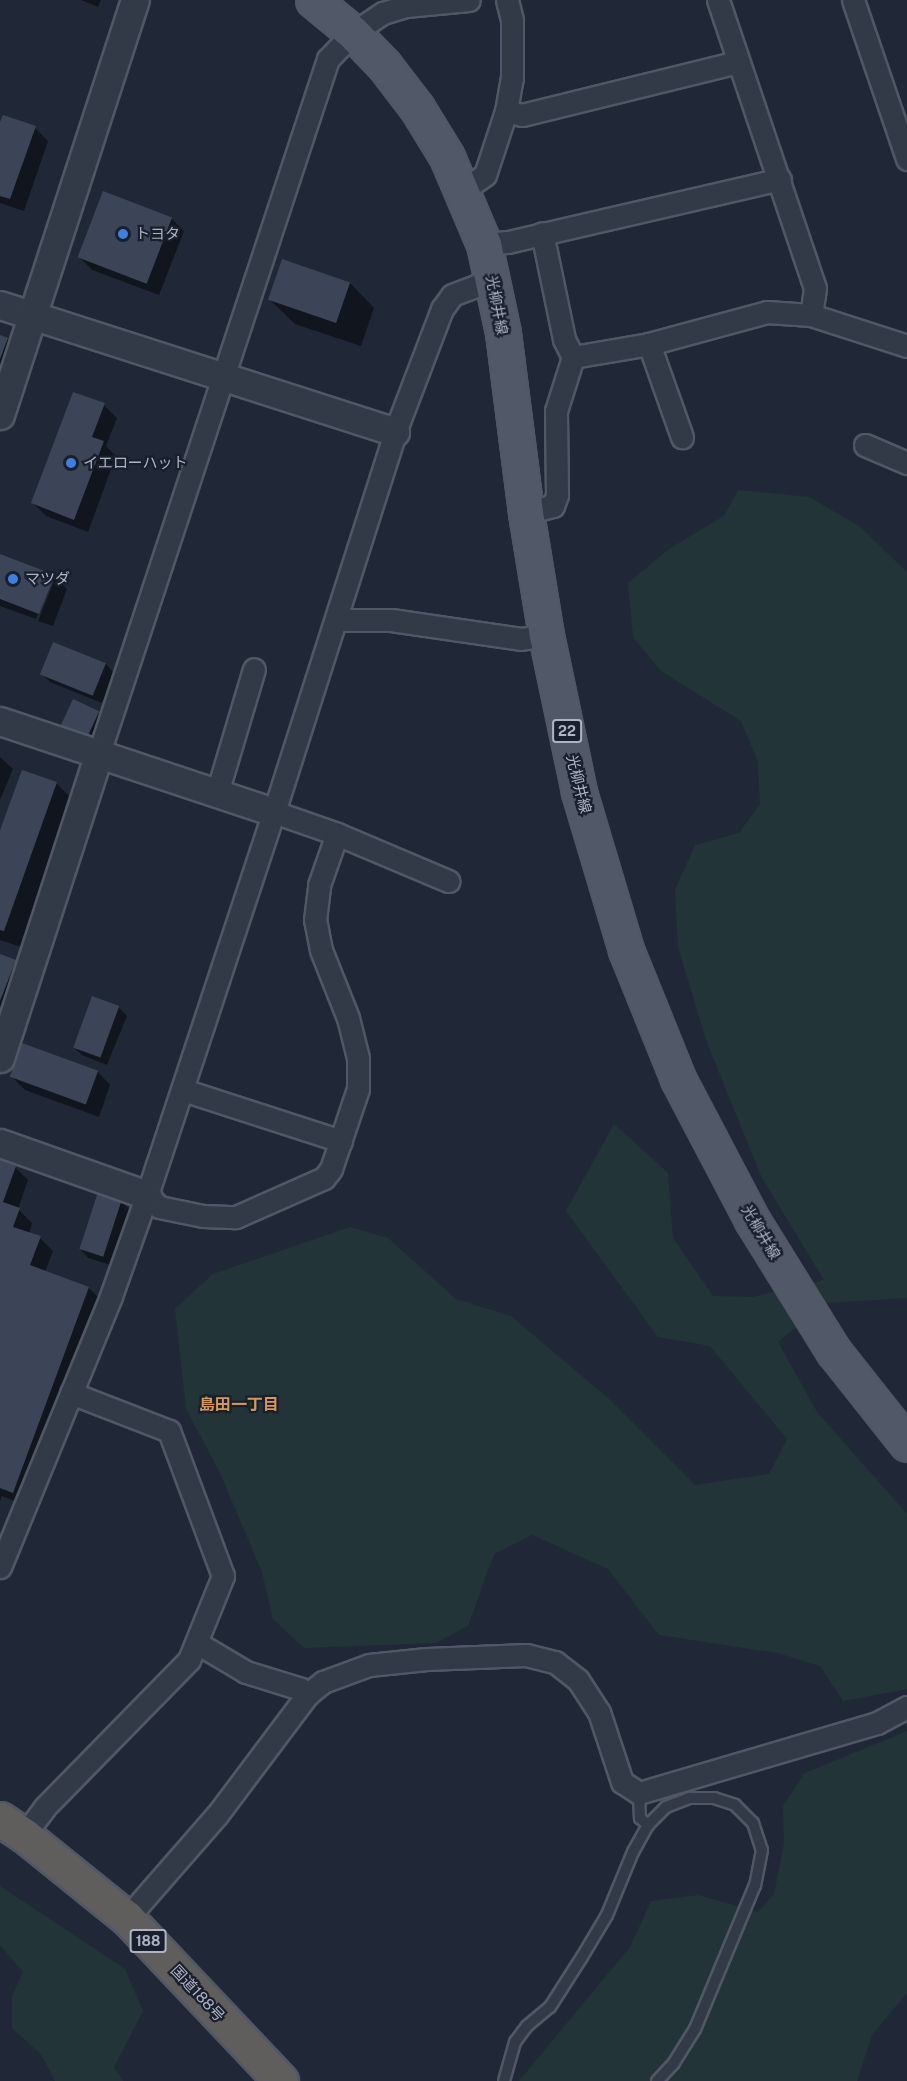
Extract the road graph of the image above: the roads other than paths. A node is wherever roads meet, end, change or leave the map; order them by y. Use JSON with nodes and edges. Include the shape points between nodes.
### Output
{"nodes":[{"id":1,"x":135,"y":0,"type":"edge"},
{"id":2,"x":313,"y":0,"type":"edge"},
{"id":3,"x":469,"y":0,"type":"edge"},
{"id":4,"x":507,"y":0,"type":"edge"},
{"id":5,"x":718,"y":0,"type":"edge"},
{"id":6,"x":853,"y":0,"type":"edge"},
{"id":7,"x":381,"y":7,"type":"edge"},
{"id":8,"x":353,"y":33,"type":"junction"},
{"id":9,"x":737,"y":62,"type":"junction"},
{"id":10,"x":506,"y":111,"type":"junction"},
{"id":11,"x":907,"y":159,"type":"edge"},
{"id":12,"x":780,"y":179,"type":"junction"},
{"id":13,"x":462,"y":191,"type":"junction"},
{"id":14,"x":542,"y":232,"type":"junction"},
{"id":15,"x":484,"y":244,"type":"junction"},
{"id":16,"x":493,"y":284,"type":"junction"},
{"id":17,"x":0,"y":305,"type":"edge"},
{"id":18,"x":811,"y":315,"type":"junction"},
{"id":19,"x":33,"y":316,"type":"junction"},
{"id":20,"x":650,"y":344,"type":"junction"},
{"id":21,"x":907,"y":346,"type":"edge"},
{"id":22,"x":573,"y":357,"type":"junction"},
{"id":23,"x":224,"y":378,"type":"junction"},
{"id":24,"x":0,"y":415,"type":"edge"},
{"id":25,"x":395,"y":432,"type":"junction"},
{"id":26,"x":682,"y":437,"type":"dead end"},
{"id":27,"x":866,"y":445,"type":"dead end"},
{"id":28,"x":907,"y":463,"type":"edge"},
{"id":29,"x":526,"y":513,"type":"junction"},
{"id":30,"x":337,"y":620,"type":"junction"},
{"id":31,"x":546,"y":635,"type":"junction"},
{"id":32,"x":254,"y":669,"type":"dead end"},
{"id":33,"x":0,"y":721,"type":"edge"},
{"id":34,"x":99,"y":753,"type":"junction"},
{"id":35,"x":217,"y":793,"type":"junction"},
{"id":36,"x":274,"y":812,"type":"junction"},
{"id":37,"x":337,"y":834,"type":"junction"},
{"id":38,"x":448,"y":881,"type":"dead end"},
{"id":39,"x":0,"y":1058,"type":"edge"},
{"id":40,"x":183,"y":1090,"type":"junction"},
{"id":41,"x":340,"y":1142,"type":"junction"},
{"id":42,"x":0,"y":1143,"type":"edge"},
{"id":43,"x":147,"y":1195,"type":"junction"},
{"id":44,"x":71,"y":1393,"type":"junction"},
{"id":45,"x":907,"y":1444,"type":"edge"},
{"id":46,"x":0,"y":1567,"type":"edge"},
{"id":47,"x":197,"y":1643,"type":"junction"},
{"id":48,"x":308,"y":1694,"type":"junction"},
{"id":49,"x":907,"y":1707,"type":"edge"},
{"id":50,"x":639,"y":1792,"type":"junction"},
{"id":51,"x":648,"y":1825,"type":"junction"},
{"id":52,"x":12,"y":1827,"type":"edge"},
{"id":53,"x":127,"y":1918,"type":"junction"},
{"id":54,"x":281,"y":2081,"type":"edge"},
{"id":55,"x":504,"y":2081,"type":"edge"},
{"id":56,"x":657,"y":2081,"type":"edge"}],
"edges":[{"from":1,"to":19,"type":"street"},
{"from":2,"to":8,"type":"main road","name":"光柳井線","number":"22"},
{"from":3,"to":7,"type":"street"},
{"from":4,"to":10,"type":"street","via":[[512,20],[512,78]]},
{"from":5,"to":9,"type":"street"},
{"from":6,"to":11,"type":"street"},
{"from":7,"to":8,"type":"street"},
{"from":8,"to":13,"type":"main road","name":"光柳井線","number":"22","via":[[417,108],[447,156]]},
{"from":8,"to":23,"type":"street","via":[[328,59]]},
{"from":9,"to":10,"type":"street","via":[[522,115]]},
{"from":9,"to":12,"type":"street"},
{"from":10,"to":13,"type":"street","via":[[485,175]]},
{"from":12,"to":14,"type":"street"},
{"from":12,"to":18,"type":"street","via":[[815,288]]},
{"from":13,"to":15,"type":"main road","name":"光柳井線","number":"22"},
{"from":14,"to":15,"type":"street"},
{"from":14,"to":22,"type":"street","via":[[564,339]]},
{"from":15,"to":16,"type":"main road","name":"光柳井線","number":"22"},
{"from":16,"to":25,"type":"street","via":[[452,295],[442,309]]},
{"from":16,"to":29,"type":"main road","name":"光柳井線","number":"22"},
{"from":17,"to":19,"type":"street"},
{"from":18,"to":20,"type":"street","via":[[767,312]]},
{"from":18,"to":21,"type":"street"},
{"from":19,"to":23,"type":"street"},
{"from":19,"to":24,"type":"street"},
{"from":20,"to":22,"type":"street"},
{"from":20,"to":26,"type":"street"},
{"from":22,"to":29,"type":"street","via":[[556,411],[557,495],[553,506]]},
{"from":23,"to":25,"type":"street"},
{"from":23,"to":34,"type":"street"},
{"from":25,"to":30,"type":"street"},
{"from":27,"to":28,"type":"street"},
{"from":29,"to":31,"type":"main road","name":"光柳井線","number":"22"},
{"from":30,"to":31,"type":"street","via":[[391,620],[521,639]]},
{"from":30,"to":36,"type":"street"},
{"from":31,"to":45,"type":"main road","name":"光柳井線","number":"22","via":[[579,792],[626,950],[678,1079],[752,1220],[834,1352]]},
{"from":32,"to":35,"type":"street"},
{"from":33,"to":34,"type":"street"},
{"from":34,"to":35,"type":"street"},
{"from":34,"to":39,"type":"street"},
{"from":35,"to":36,"type":"street"},
{"from":36,"to":37,"type":"street"},
{"from":36,"to":40,"type":"street"},
{"from":37,"to":38,"type":"street"},
{"from":37,"to":41,"type":"street","via":[[319,885],[315,920],[321,950],[348,1018],[358,1058],[358,1089]]},
{"from":40,"to":41,"type":"street"},
{"from":40,"to":43,"type":"street"},
{"from":41,"to":43,"type":"street","via":[[332,1169],[324,1178],[236,1217],[203,1216],[159,1207]]},
{"from":42,"to":43,"type":"street"},
{"from":43,"to":44,"type":"street"},
{"from":44,"to":46,"type":"street"},
{"from":44,"to":47,"type":"street","via":[[169,1431],[223,1576]]},
{"from":47,"to":48,"type":"street","via":[[246,1672]]},
{"from":47,"to":52,"type":"street","via":[[189,1660],[44,1809]]},
{"from":48,"to":50,"type":"street","via":[[323,1682],[369,1665],[526,1655],[555,1662],[578,1680],[599,1712],[622,1782]]},
{"from":48,"to":53,"type":"street","via":[[216,1815]]},
{"from":49,"to":50,"type":"street","via":[[877,1723]]},
{"from":50,"to":51,"type":"lane","via":[[640,1818]]},
{"from":51,"to":55,"type":"lane","via":[[607,1915],[582,1957],[550,2007],[515,2042]]},
{"from":51,"to":56,"type":"lane","via":[[666,1807],[690,1798],[714,1798],[735,1805],[753,1823],[762,1850],[755,1885],[695,2029],[674,2063]]},
{"from":52,"to":53,"type":"highway","name":"国道188号","number":"188"},
{"from":53,"to":54,"type":"highway","name":"国道188号","number":"188"}]}
